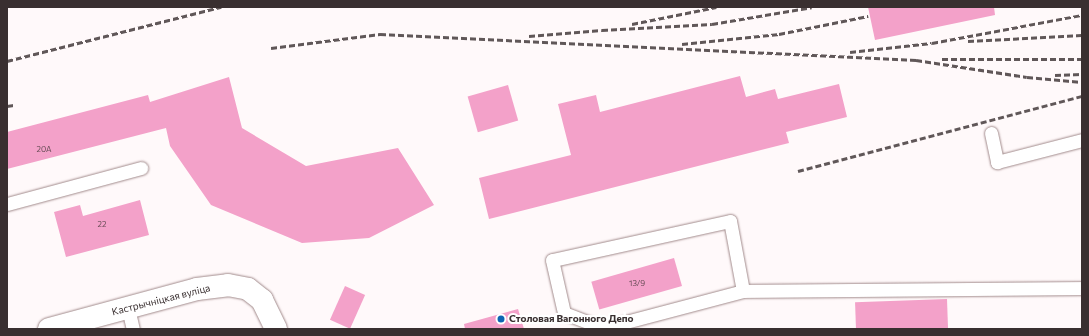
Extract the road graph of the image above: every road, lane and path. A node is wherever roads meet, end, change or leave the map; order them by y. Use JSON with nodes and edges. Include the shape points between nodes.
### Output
{"nodes":[{"id":1,"x":991,"y":133,"type":"dead end"},
{"id":2,"x":1082,"y":140,"type":"edge"},
{"id":3,"x":141,"y":168,"type":"dead end"},
{"id":4,"x":7,"y":204,"type":"edge"},
{"id":5,"x":1082,"y":288,"type":"edge"},
{"id":6,"x":743,"y":291,"type":"junction"},
{"id":7,"x":128,"y":308,"type":"junction"},
{"id":8,"x":49,"y":329,"type":"edge"},
{"id":9,"x":133,"y":329,"type":"edge"},
{"id":10,"x":276,"y":329,"type":"edge"}],
"edges":[{"from":1,"to":2,"type":"lane","via":[[997,162]]},
{"from":3,"to":4,"type":"lane"},
{"from":5,"to":6,"type":"lane"},
{"from":6,"to":6,"type":"lane","via":[[603,328],[564,313],[552,260],[730,221]]},
{"from":7,"to":8,"type":"street","name":"Кастрычніцкая вуліца"},
{"from":7,"to":9,"type":"lane"},
{"from":7,"to":10,"type":"street","name":"Кастрычніцкая вуліца","via":[[197,289],[228,285],[248,289],[262,300]]}]}
